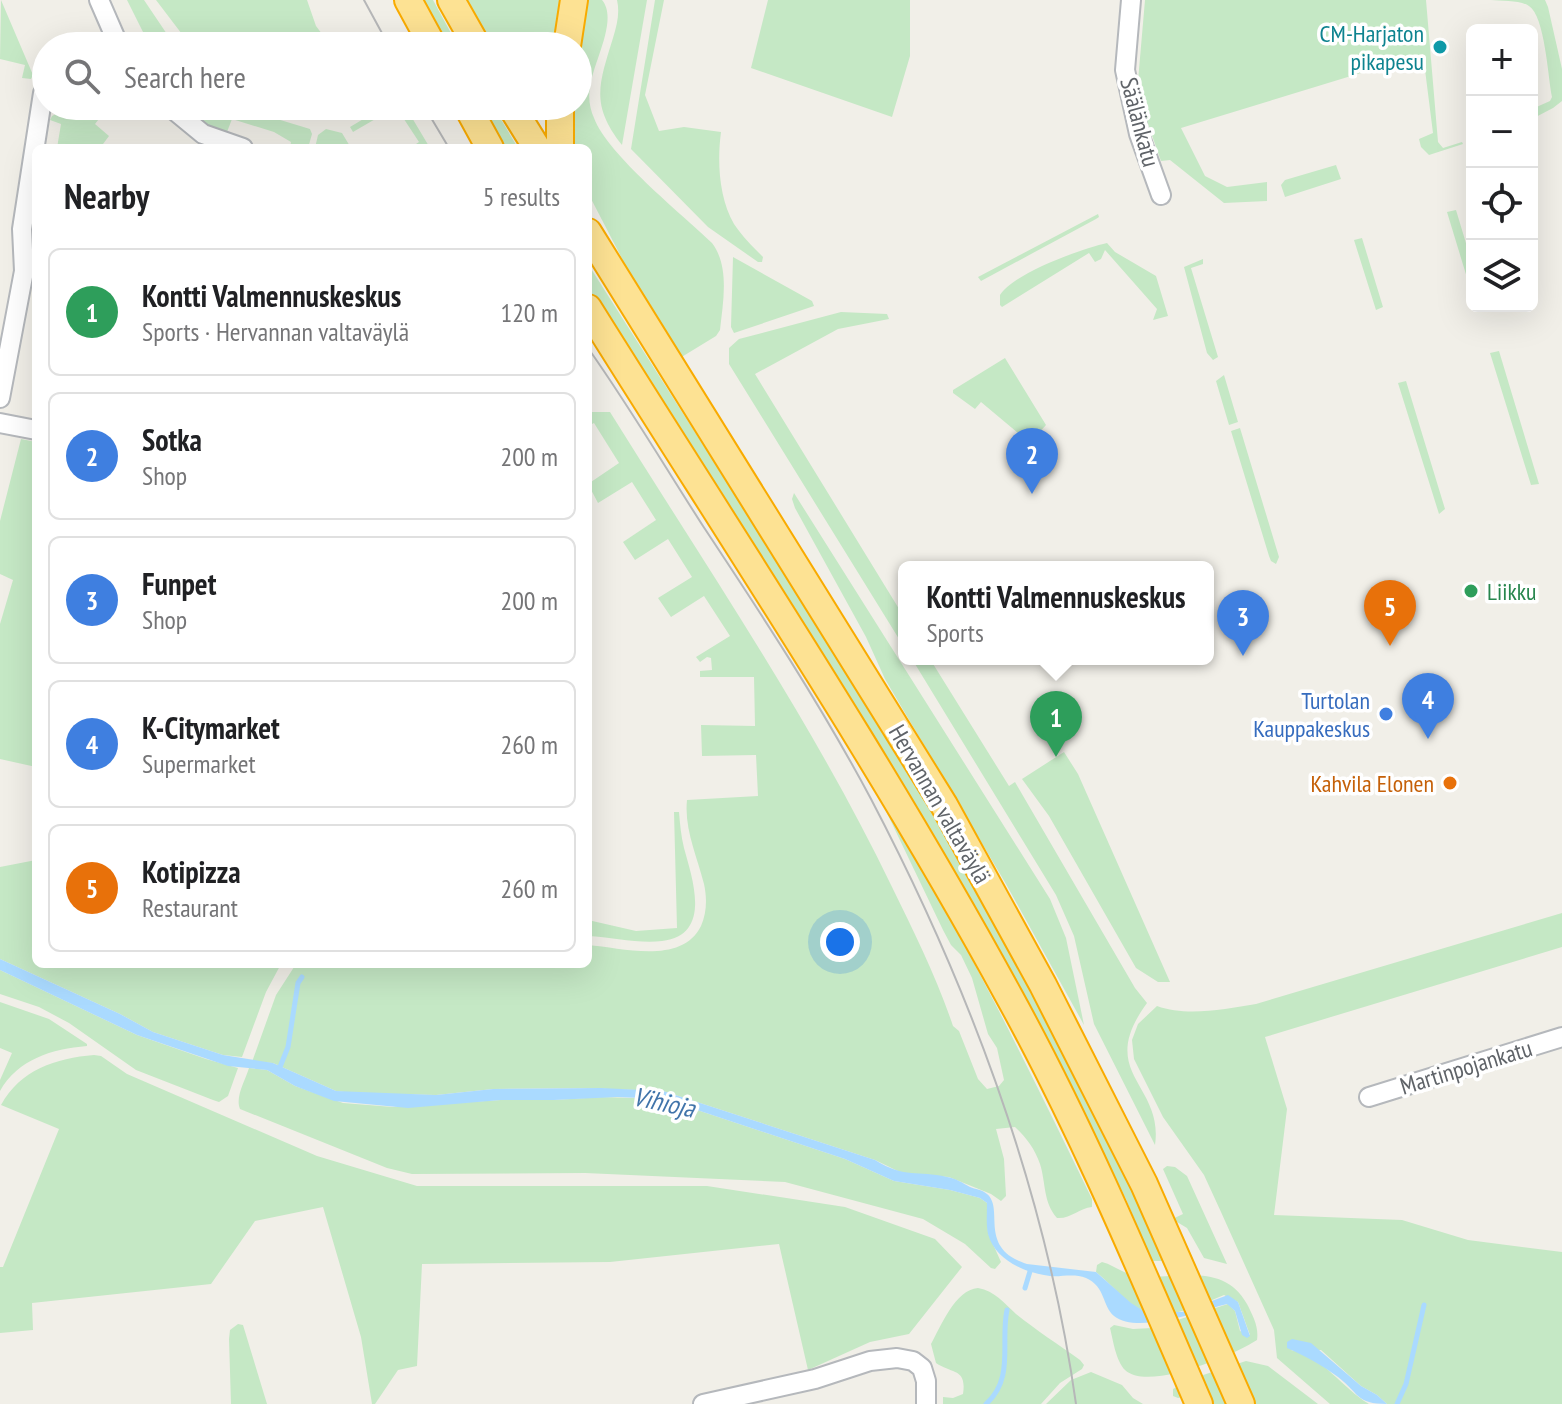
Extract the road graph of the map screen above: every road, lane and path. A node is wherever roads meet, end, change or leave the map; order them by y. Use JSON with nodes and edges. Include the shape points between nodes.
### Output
{"nodes":[{"id":1,"x":99,"y":0,"type":"edge"},
{"id":2,"x":408,"y":0,"type":"edge"},
{"id":3,"x":451,"y":0,"type":"edge"},
{"id":4,"x":574,"y":0,"type":"edge"},
{"id":5,"x":1131,"y":0,"type":"edge"},
{"id":6,"x":113,"y":32,"type":"edge"},
{"id":7,"x":425,"y":32,"type":"edge"},
{"id":8,"x":469,"y":32,"type":"edge"},
{"id":9,"x":569,"y":32,"type":"edge"},
{"id":10,"x":39,"y":120,"type":"edge"},
{"id":11,"x":186,"y":120,"type":"edge"},
{"id":12,"x":475,"y":120,"type":"edge"},
{"id":13,"x":520,"y":120,"type":"edge"},
{"id":14,"x":560,"y":120,"type":"edge"},
{"id":15,"x":35,"y":144,"type":"edge"},
{"id":16,"x":232,"y":144,"type":"edge"},
{"id":17,"x":488,"y":144,"type":"edge"},
{"id":18,"x":535,"y":144,"type":"edge"},
{"id":19,"x":560,"y":144,"type":"edge"},
{"id":20,"x":32,"y":164,"type":"edge"},
{"id":21,"x":1161,"y":195,"type":"dead end"},
{"id":22,"x":592,"y":238,"type":"edge"},
{"id":23,"x":592,"y":314,"type":"edge"},
{"id":24,"x":0,"y":398,"type":"edge"},
{"id":25,"x":0,"y":423,"type":"edge"},
{"id":26,"x":32,"y":429,"type":"edge"},
{"id":27,"x":1562,"y":1037,"type":"edge"},
{"id":28,"x":1369,"y":1097,"type":"dead end"},
{"id":29,"x":703,"y":1404,"type":"edge"},
{"id":30,"x":926,"y":1404,"type":"edge"},
{"id":31,"x":1199,"y":1404,"type":"edge"},
{"id":32,"x":1241,"y":1404,"type":"edge"}],
"edges":[{"from":1,"to":6,"type":"street"},
{"from":2,"to":7,"type":"highway"},
{"from":3,"to":8,"type":"highway"},
{"from":4,"to":9,"type":"highway"},
{"from":5,"to":21,"type":"street","name":"Säälänkatu","via":[[1125,70],[1139,134]]},
{"from":10,"to":15,"type":"street"},
{"from":11,"to":16,"type":"street","via":[[203,134]]},
{"from":12,"to":17,"type":"highway"},
{"from":13,"to":18,"type":"highway"},
{"from":14,"to":19,"type":"highway"},
{"from":20,"to":24,"type":"street","via":[[22,229],[24,271]]},
{"from":22,"to":32,"type":"highway","name":"Hervannan valtaväylä","via":[[944,805],[1144,1184]]},
{"from":23,"to":31,"type":"highway","name":"Hervannan valtaväylä","via":[[905,811],[1012,1001],[1110,1197]]},
{"from":25,"to":26,"type":"street"},
{"from":27,"to":28,"type":"street","name":"Martinpojankatu"},
{"from":29,"to":30,"type":"street","via":[[897,1358],[922,1368]]}]}
